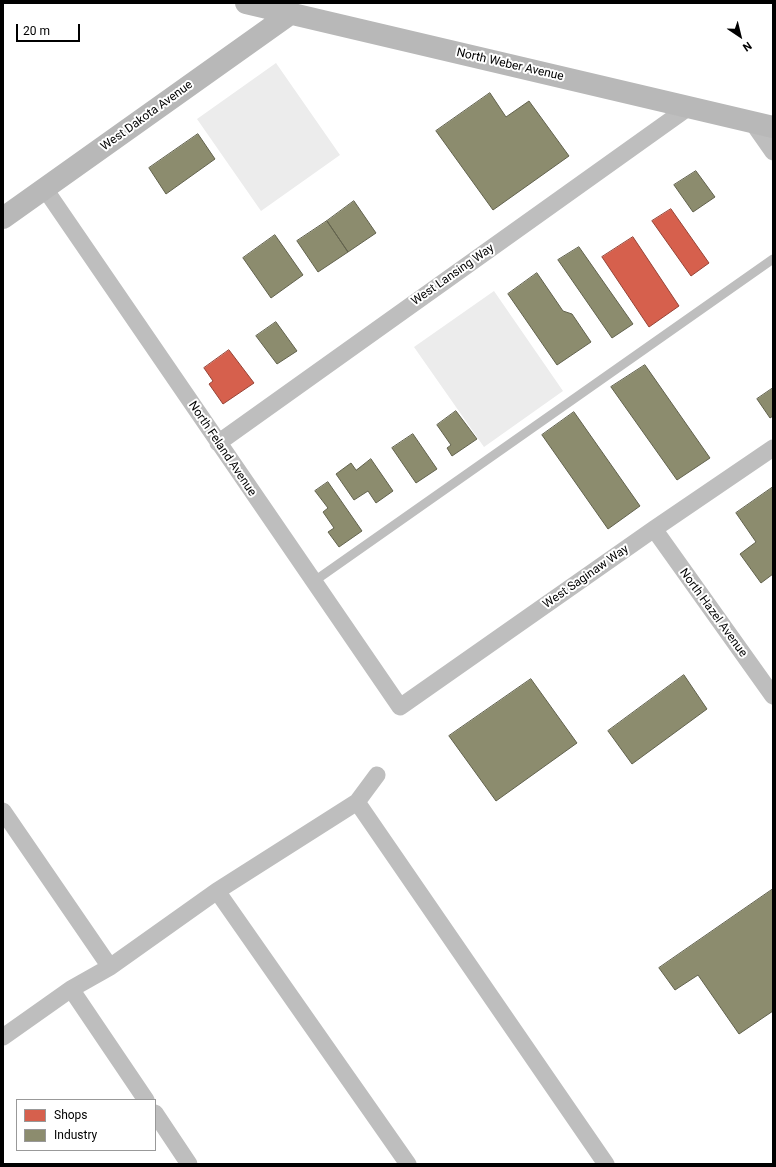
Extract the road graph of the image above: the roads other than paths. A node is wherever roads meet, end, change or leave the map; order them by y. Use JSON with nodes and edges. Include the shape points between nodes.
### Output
{"nodes":[{"id":1,"x":246,"y":3,"type":"edge"},
{"id":2,"x":290,"y":14,"type":"junction"},
{"id":3,"x":689,"y":107,"type":"junction"},
{"id":4,"x":763,"y":124,"type":"edge"},
{"id":5,"x":773,"y":152,"type":"edge"},
{"id":6,"x":45,"y":189,"type":"junction"},
{"id":7,"x":3,"y":218,"type":"edge"},
{"id":8,"x":773,"y":259,"type":"edge"},
{"id":9,"x":218,"y":443,"type":"junction"},
{"id":10,"x":773,"y":448,"type":"edge"},
{"id":11,"x":654,"y":529,"type":"junction"},
{"id":12,"x":313,"y":582,"type":"junction"},
{"id":13,"x":773,"y":696,"type":"edge"},
{"id":14,"x":400,"y":708,"type":"joint"},
{"id":15,"x":377,"y":775,"type":"dead end"},
{"id":16,"x":357,"y":802,"type":"junction"},
{"id":17,"x":3,"y":811,"type":"edge"},
{"id":18,"x":217,"y":891,"type":"junction"},
{"id":19,"x":110,"y":967,"type":"junction"},
{"id":20,"x":71,"y":989,"type":"junction"},
{"id":21,"x":3,"y":1037,"type":"edge"},
{"id":22,"x":145,"y":1099,"type":"edge"},
{"id":23,"x":156,"y":1114,"type":"edge"},
{"id":24,"x":189,"y":1164,"type":"edge"},
{"id":25,"x":408,"y":1164,"type":"edge"},
{"id":26,"x":606,"y":1164,"type":"edge"}],
"edges":[{"from":1,"to":2,"type":"main road","name":"North Weber Avenue"},
{"from":2,"to":3,"type":"main road","name":"North Weber Avenue"},
{"from":2,"to":6,"type":"main road","name":"West Dakota Avenue"},
{"from":3,"to":4,"type":"main road","name":"North Weber Avenue"},
{"from":3,"to":9,"type":"street","name":"West Lansing Way"},
{"from":4,"to":5,"type":"street"},
{"from":6,"to":7,"type":"main road","name":"West Dakota Avenue"},
{"from":6,"to":9,"type":"street","name":"North Feland Avenue"},
{"from":8,"to":12,"type":"lane"},
{"from":9,"to":12,"type":"street","name":"North Feland Avenue"},
{"from":10,"to":11,"type":"street","name":"West Saginaw Way"},
{"from":11,"to":13,"type":"street","name":"North Hazel Avenue"},
{"from":11,"to":14,"type":"street","name":"West Saginaw Way"},
{"from":12,"to":14,"type":"street","name":"North Feland Avenue"},
{"from":15,"to":16,"type":"street"},
{"from":16,"to":18,"type":"street"},
{"from":16,"to":26,"type":"street"},
{"from":17,"to":19,"type":"street"},
{"from":18,"to":19,"type":"street"},
{"from":18,"to":25,"type":"street"},
{"from":19,"to":20,"type":"street"},
{"from":20,"to":21,"type":"street"},
{"from":20,"to":22,"type":"street"},
{"from":23,"to":24,"type":"street"}]}
